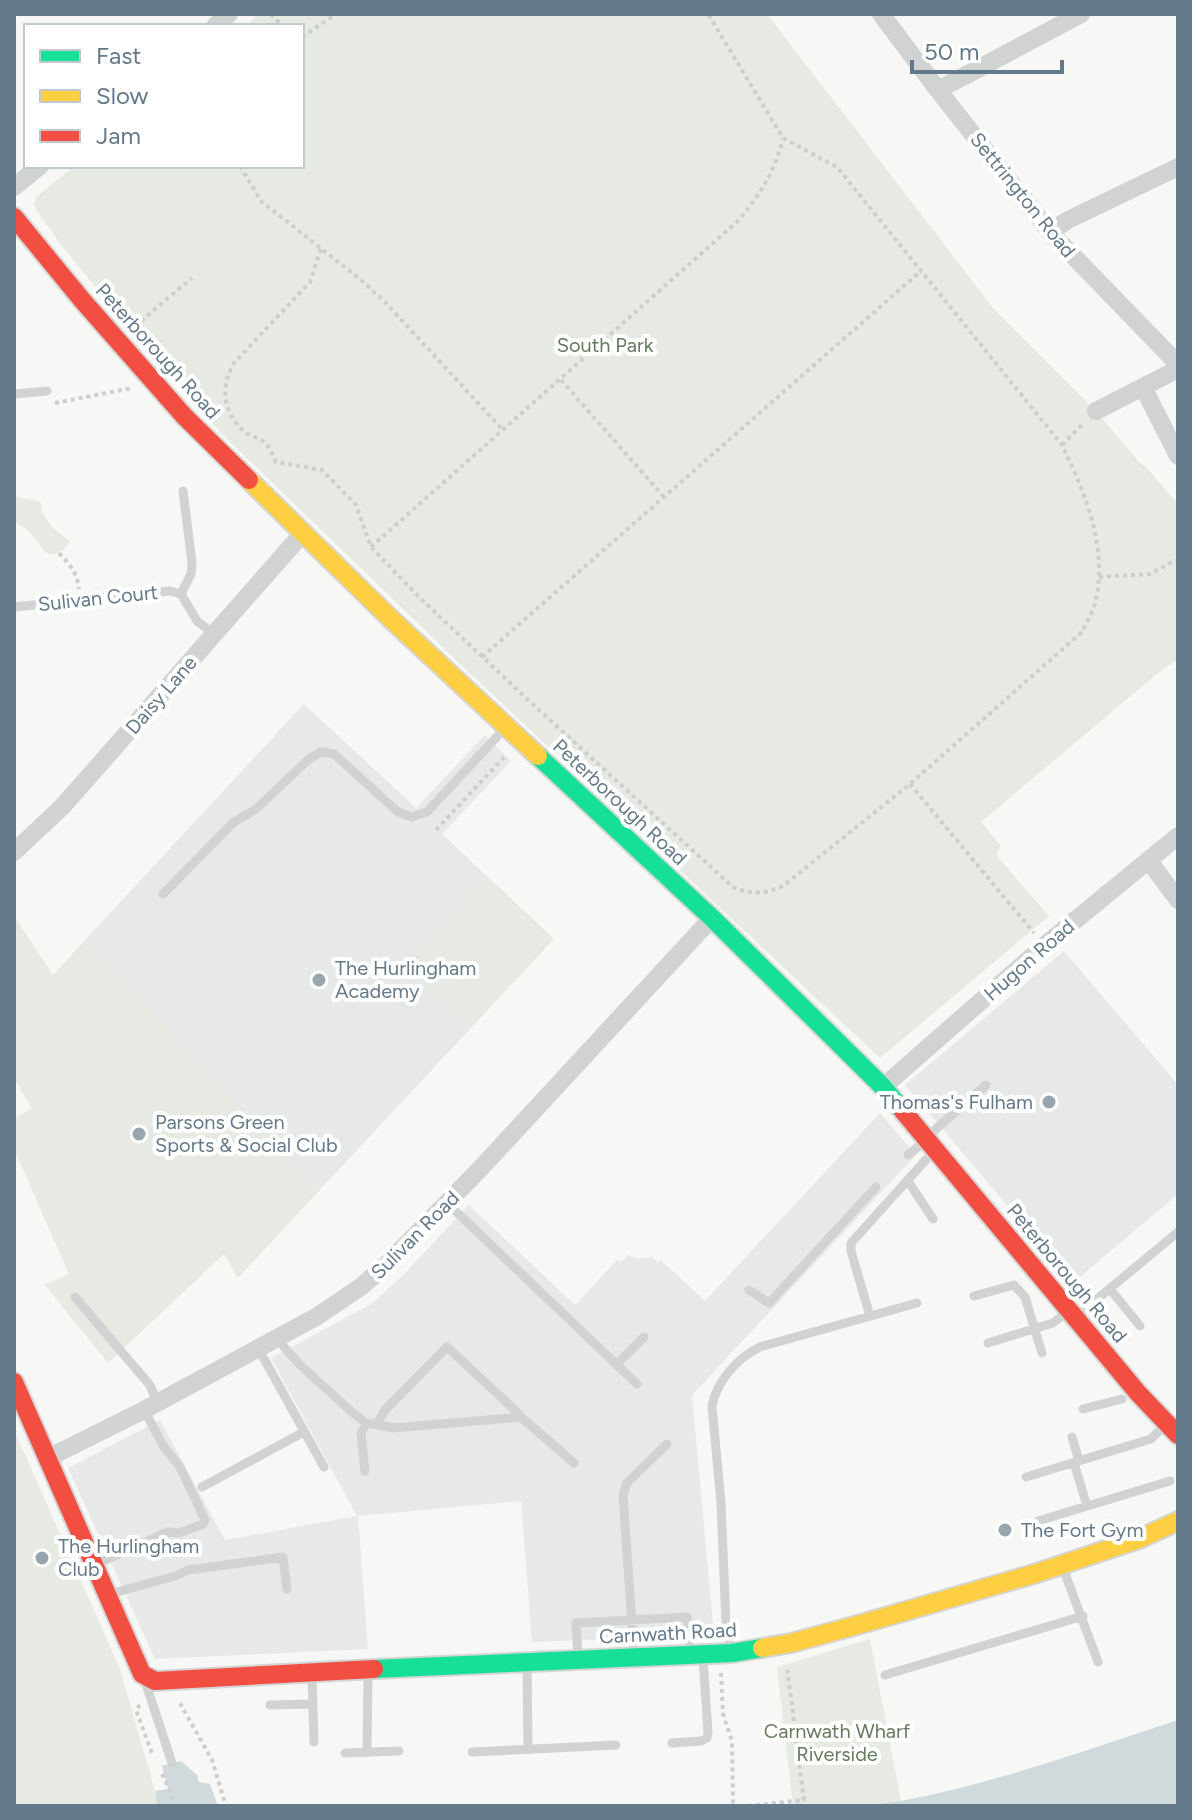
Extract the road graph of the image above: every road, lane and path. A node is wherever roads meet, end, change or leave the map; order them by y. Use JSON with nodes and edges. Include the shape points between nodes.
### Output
{"nodes":[{"id":1,"x":336,"y":14,"type":"edge"},
{"id":2,"x":708,"y":14,"type":"edge"},
{"id":3,"x":881,"y":14,"type":"edge"},
{"id":4,"x":1081,"y":14,"type":"edge"},
{"id":5,"x":304,"y":36,"type":"edge"},
{"id":6,"x":938,"y":90,"type":"junction"},
{"id":7,"x":783,"y":138,"type":"junction"},
{"id":8,"x":1178,"y":167,"type":"edge"},
{"id":9,"x":38,"y":168,"type":"edge"},
{"id":10,"x":241,"y":168,"type":"edge"},
{"id":11,"x":14,"y":187,"type":"edge"},
{"id":12,"x":14,"y":217,"type":"edge"},
{"id":13,"x":1050,"y":232,"type":"junction"},
{"id":14,"x":321,"y":249,"type":"junction"},
{"id":15,"x":921,"y":271,"type":"junction"},
{"id":16,"x":192,"y":278,"type":"dead end"},
{"id":17,"x":117,"y":340,"type":"junction"},
{"id":18,"x":1178,"y":366,"type":"edge"},
{"id":19,"x":561,"y":380,"type":"junction"},
{"id":20,"x":142,"y":386,"type":"dead end"},
{"id":21,"x":1143,"y":387,"type":"junction"},
{"id":22,"x":47,"y":391,"type":"dead end"},
{"id":23,"x":14,"y":392,"type":"edge"},
{"id":24,"x":48,"y":404,"type":"dead end"},
{"id":25,"x":1096,"y":411,"type":"joint"},
{"id":26,"x":503,"y":430,"type":"junction"},
{"id":27,"x":1062,"y":445,"type":"junction"},
{"id":28,"x":1178,"y":456,"type":"edge"},
{"id":29,"x":183,"y":491,"type":"dead end"},
{"id":30,"x":664,"y":497,"type":"junction"},
{"id":31,"x":303,"y":533,"type":"junction"},
{"id":32,"x":371,"y":547,"type":"junction"},
{"id":33,"x":59,"y":553,"type":"dead end"},
{"id":34,"x":1178,"y":560,"type":"edge"},
{"id":35,"x":1099,"y":577,"type":"junction"},
{"id":36,"x":181,"y":594,"type":"junction"},
{"id":37,"x":420,"y":598,"type":"junction"},
{"id":38,"x":80,"y":599,"type":"junction"},
{"id":39,"x":413,"y":605,"type":"dead end"},
{"id":40,"x":14,"y":607,"type":"edge"},
{"id":41,"x":214,"y":634,"type":"junction"},
{"id":42,"x":482,"y":657,"type":"junction"},
{"id":43,"x":507,"y":726,"type":"junction"},
{"id":44,"x":508,"y":753,"type":"dead end"},
{"id":45,"x":910,"y":784,"type":"junction"},
{"id":46,"x":436,"y":830,"type":"dead end"},
{"id":47,"x":1178,"y":836,"type":"edge"},
{"id":48,"x":14,"y":852,"type":"edge"},
{"id":49,"x":1149,"y":861,"type":"junction"},
{"id":50,"x":163,"y":894,"type":"dead end"},
{"id":51,"x":1178,"y":900,"type":"edge"},
{"id":52,"x":712,"y":918,"type":"junction"},
{"id":53,"x":1032,"y":931,"type":"dead end"},
{"id":54,"x":986,"y":1085,"type":"dead end"},
{"id":55,"x":883,"y":1087,"type":"junction"},
{"id":56,"x":929,"y":1143,"type":"junction"},
{"id":57,"x":908,"y":1155,"type":"dead end"},
{"id":58,"x":908,"y":1181,"type":"junction"},
{"id":59,"x":876,"y":1187,"type":"dead end"},
{"id":60,"x":447,"y":1203,"type":"junction"},
{"id":61,"x":933,"y":1219,"type":"dead end"},
{"id":62,"x":1178,"y":1232,"type":"edge"},
{"id":63,"x":1110,"y":1289,"type":"junction"},
{"id":64,"x":749,"y":1290,"type":"dead end"},
{"id":65,"x":974,"y":1296,"type":"dead end"},
{"id":66,"x":75,"y":1297,"type":"dead end"},
{"id":67,"x":917,"y":1303,"type":"dead end"},
{"id":68,"x":1073,"y":1313,"type":"junction"},
{"id":69,"x":870,"y":1316,"type":"junction"},
{"id":70,"x":1140,"y":1326,"type":"dead end"},
{"id":71,"x":1034,"y":1329,"type":"junction"},
{"id":72,"x":644,"y":1337,"type":"dead end"},
{"id":73,"x":278,"y":1338,"type":"junction"},
{"id":74,"x":988,"y":1343,"type":"dead end"},
{"id":75,"x":258,"y":1348,"type":"junction"},
{"id":76,"x":1042,"y":1353,"type":"dead end"},
{"id":77,"x":617,"y":1364,"type":"junction"},
{"id":78,"x":14,"y":1382,"type":"edge"},
{"id":79,"x":637,"y":1384,"type":"dead end"},
{"id":80,"x":1122,"y":1399,"type":"dead end"},
{"id":81,"x":151,"y":1406,"type":"junction"},
{"id":82,"x":1083,"y":1409,"type":"dead end"},
{"id":83,"x":521,"y":1417,"type":"junction"},
{"id":84,"x":371,"y":1424,"type":"junction"},
{"id":85,"x":1172,"y":1429,"type":"edge"},
{"id":86,"x":304,"y":1432,"type":"junction"},
{"id":87,"x":1072,"y":1437,"type":"dead end"},
{"id":88,"x":667,"y":1444,"type":"dead end"},
{"id":89,"x":46,"y":1459,"type":"junction"},
{"id":90,"x":1076,"y":1462,"type":"junction"},
{"id":91,"x":574,"y":1463,"type":"dead end"},
{"id":92,"x":324,"y":1467,"type":"dead end"},
{"id":93,"x":365,"y":1471,"type":"dead end"},
{"id":94,"x":1026,"y":1477,"type":"dead end"},
{"id":95,"x":1170,"y":1481,"type":"dead end"},
{"id":96,"x":202,"y":1487,"type":"dead end"},
{"id":97,"x":1087,"y":1506,"type":"junction"},
{"id":98,"x":1038,"y":1521,"type":"dead end"},
{"id":99,"x":1178,"y":1521,"type":"edge"},
{"id":100,"x":94,"y":1565,"type":"junction"},
{"id":101,"x":1062,"y":1565,"type":"junction"},
{"id":102,"x":287,"y":1589,"type":"dead end"},
{"id":103,"x":107,"y":1595,"type":"junction"},
{"id":104,"x":1083,"y":1616,"type":"junction"},
{"id":105,"x":631,"y":1620,"type":"junction"},
{"id":106,"x":785,"y":1644,"type":"junction"},
{"id":107,"x":712,"y":1655,"type":"junction"},
{"id":108,"x":635,"y":1658,"type":"junction"},
{"id":109,"x":578,"y":1660,"type":"junction"},
{"id":110,"x":527,"y":1662,"type":"junction"},
{"id":111,"x":1098,"y":1662,"type":"dead end"},
{"id":112,"x":368,"y":1669,"type":"junction"},
{"id":113,"x":311,"y":1672,"type":"junction"},
{"id":114,"x":142,"y":1674,"type":"junction"},
{"id":115,"x":885,"y":1675,"type":"dead end"},
{"id":116,"x":167,"y":1680,"type":"junction"},
{"id":117,"x":313,"y":1704,"type":"junction"},
{"id":118,"x":270,"y":1705,"type":"dead end"},
{"id":119,"x":314,"y":1742,"type":"dead end"},
{"id":120,"x":672,"y":1743,"type":"dead end"},
{"id":121,"x":616,"y":1745,"type":"dead end"},
{"id":122,"x":528,"y":1750,"type":"junction"},
{"id":123,"x":399,"y":1751,"type":"dead end"},
{"id":124,"x":472,"y":1752,"type":"dead end"},
{"id":125,"x":345,"y":1753,"type":"dead end"},
{"id":126,"x":367,"y":1753,"type":"junction"},
{"id":127,"x":172,"y":1763,"type":"dead end"},
{"id":128,"x":226,"y":1806,"type":"edge"},
{"id":129,"x":733,"y":1806,"type":"edge"},
{"id":130,"x":748,"y":1806,"type":"edge"}],
"edges":[{"from":1,"to":5,"type":"path"},
{"from":2,"to":7,"type":"path"},
{"from":3,"to":6,"type":"street","name":"Settrington Road"},
{"from":4,"to":6,"type":"street"},
{"from":6,"to":13,"type":"street","name":"Settrington Road"},
{"from":7,"to":15,"type":"path","via":[[837,167]]},
{"from":7,"to":19,"type":"path","via":[[769,180],[739,220]]},
{"from":8,"to":13,"type":"street"},
{"from":9,"to":11,"type":"street"},
{"from":10,"to":14,"type":"path","via":[[261,201]]},
{"from":12,"to":17,"type":"street","name":"Peterborough Road"},
{"from":13,"to":18,"type":"street","name":"Settrington Road"},
{"from":14,"to":26,"type":"path","via":[[384,301]]},
{"from":14,"to":32,"type":"path","via":[[310,282],[235,362],[225,382],[225,398],[235,423],[265,441],[276,462],[322,470],[356,505]]},
{"from":15,"to":27,"type":"path"},
{"from":15,"to":30,"type":"path"},
{"from":16,"to":17,"type":"path"},
{"from":17,"to":31,"type":"street","name":"Peterborough Road","via":[[184,416]]},
{"from":18,"to":21,"type":"street"},
{"from":19,"to":26,"type":"path"},
{"from":19,"to":30,"type":"path"},
{"from":20,"to":24,"type":"path"},
{"from":21,"to":25,"type":"street"},
{"from":21,"to":28,"type":"street"},
{"from":22,"to":23,"type":"lane"},
{"from":25,"to":27,"type":"path"},
{"from":26,"to":32,"type":"path"},
{"from":27,"to":35,"type":"path","via":[[1094,525]]},
{"from":29,"to":36,"type":"lane","name":"Sulivan Court","via":[[192,563]]},
{"from":30,"to":42,"type":"path"},
{"from":31,"to":41,"type":"street","name":"Daisy Lane"},
{"from":31,"to":43,"type":"street","name":"Peterborough Road"},
{"from":32,"to":37,"type":"path"},
{"from":33,"to":38,"type":"path","via":[[77,575]]},
{"from":34,"to":35,"type":"path","via":[[1150,574]]},
{"from":35,"to":45,"type":"path","via":[[1095,605],[1082,632]]},
{"from":36,"to":38,"type":"lane","name":"Sulivan Court","via":[[156,591]]},
{"from":36,"to":41,"type":"lane","name":"Sulivan Court","via":[[197,621]]},
{"from":37,"to":39,"type":"path"},
{"from":37,"to":42,"type":"path"},
{"from":38,"to":40,"type":"lane","name":"Sulivan Court"},
{"from":41,"to":48,"type":"street","name":"Daisy Lane","via":[[62,807]]},
{"from":42,"to":45,"type":"path","via":[[733,887],[745,892],[771,892],[783,886]]},
{"from":43,"to":50,"type":"lane","via":[[427,812],[412,817],[398,812],[334,754],[314,755],[256,809],[234,822]]},
{"from":43,"to":52,"type":"street","name":"Peterborough Road"},
{"from":44,"to":46,"type":"path"},
{"from":45,"to":53,"type":"path"},
{"from":47,"to":49,"type":"street","name":"Hugon Road"},
{"from":49,"to":51,"type":"street"},
{"from":49,"to":55,"type":"street","name":"Hugon Road"},
{"from":52,"to":55,"type":"street","name":"Peterborough Road"},
{"from":52,"to":60,"type":"street","name":"Sulivan Road"},
{"from":54,"to":56,"type":"lane"},
{"from":55,"to":56,"type":"street","name":"Peterborough Road"},
{"from":56,"to":57,"type":"lane"},
{"from":56,"to":58,"type":"lane"},
{"from":56,"to":68,"type":"street","name":"Peterborough Road"},
{"from":58,"to":61,"type":"lane"},
{"from":58,"to":69,"type":"lane","via":[[851,1243]]},
{"from":59,"to":64,"type":"lane","via":[[769,1303]]},
{"from":60,"to":73,"type":"street","name":"Sulivan Road","via":[[362,1286]]},
{"from":60,"to":77,"type":"lane"},
{"from":62,"to":63,"type":"lane"},
{"from":63,"to":68,"type":"lane"},
{"from":63,"to":70,"type":"lane"},
{"from":65,"to":71,"type":"lane","via":[[1014,1285],[1025,1297]]},
{"from":66,"to":81,"type":"lane","via":[[149,1384]]},
{"from":67,"to":69,"type":"lane"},
{"from":68,"to":71,"type":"lane"},
{"from":68,"to":85,"type":"street","name":"Peterborough Road"},
{"from":69,"to":107,"type":"lane","via":[[760,1347],[723,1378],[715,1392],[726,1623]]},
{"from":71,"to":74,"type":"lane"},
{"from":71,"to":76,"type":"lane"},
{"from":72,"to":77,"type":"lane"},
{"from":73,"to":75,"type":"street","name":"Sulivan Road"},
{"from":73,"to":84,"type":"lane","via":[[301,1366]]},
{"from":75,"to":81,"type":"street","name":"Sulivan Road"},
{"from":75,"to":86,"type":"lane"},
{"from":77,"to":79,"type":"lane"},
{"from":78,"to":89,"type":"street"},
{"from":80,"to":82,"type":"lane"},
{"from":81,"to":89,"type":"street","name":"Sulivan Road"},
{"from":81,"to":100,"type":"lane","via":[[164,1447],[180,1467],[205,1520]]},
{"from":83,"to":84,"type":"lane","via":[[394,1428]]},
{"from":83,"to":84,"type":"lane","via":[[447,1347]]},
{"from":83,"to":91,"type":"lane"},
{"from":84,"to":93,"type":"lane","via":[[361,1433]]},
{"from":85,"to":90,"type":"lane"},
{"from":86,"to":92,"type":"lane"},
{"from":86,"to":96,"type":"lane"},
{"from":87,"to":90,"type":"lane"},
{"from":88,"to":105,"type":"lane","via":[[627,1483],[623,1495]]},
{"from":89,"to":100,"type":"street"},
{"from":90,"to":94,"type":"lane"},
{"from":90,"to":97,"type":"lane"},
{"from":95,"to":97,"type":"lane"},
{"from":97,"to":98,"type":"lane"},
{"from":99,"to":101,"type":"street","name":"Carnwath Road","via":[[1151,1536]]},
{"from":100,"to":103,"type":"street"},
{"from":101,"to":104,"type":"lane"},
{"from":101,"to":106,"type":"street","name":"Carnwath Road"},
{"from":102,"to":103,"type":"lane","via":[[283,1557],[188,1570]]},
{"from":103,"to":114,"type":"street"},
{"from":104,"to":111,"type":"lane"},
{"from":104,"to":115,"type":"lane"},
{"from":105,"to":107,"type":"lane","via":[[687,1617]]},
{"from":105,"to":108,"type":"lane"},
{"from":105,"to":109,"type":"lane","via":[[576,1623]]},
{"from":106,"to":107,"type":"street","name":"Carnwath Road"},
{"from":106,"to":130,"type":"path","via":[[804,1800]]},
{"from":107,"to":108,"type":"street","name":"Carnwath Road"},
{"from":107,"to":120,"type":"lane","via":[[707,1738]]},
{"from":107,"to":129,"type":"path","via":[[732,1741]]},
{"from":108,"to":109,"type":"street","name":"Carnwath Road"},
{"from":109,"to":110,"type":"street","name":"Carnwath Road"},
{"from":110,"to":112,"type":"street","name":"Carnwath Road"},
{"from":110,"to":122,"type":"lane"},
{"from":112,"to":113,"type":"street","name":"Carnwath Road"},
{"from":112,"to":126,"type":"lane"},
{"from":113,"to":116,"type":"street","name":"Carnwath Road"},
{"from":113,"to":117,"type":"lane"},
{"from":114,"to":116,"type":"street","name":"Carnwath Road"},
{"from":114,"to":127,"type":"lane"},
{"from":116,"to":128,"type":"path","via":[[212,1760]]},
{"from":117,"to":118,"type":"lane"},
{"from":117,"to":119,"type":"lane"},
{"from":121,"to":122,"type":"lane"},
{"from":122,"to":124,"type":"lane"},
{"from":123,"to":126,"type":"lane"},
{"from":125,"to":126,"type":"lane"}]}
